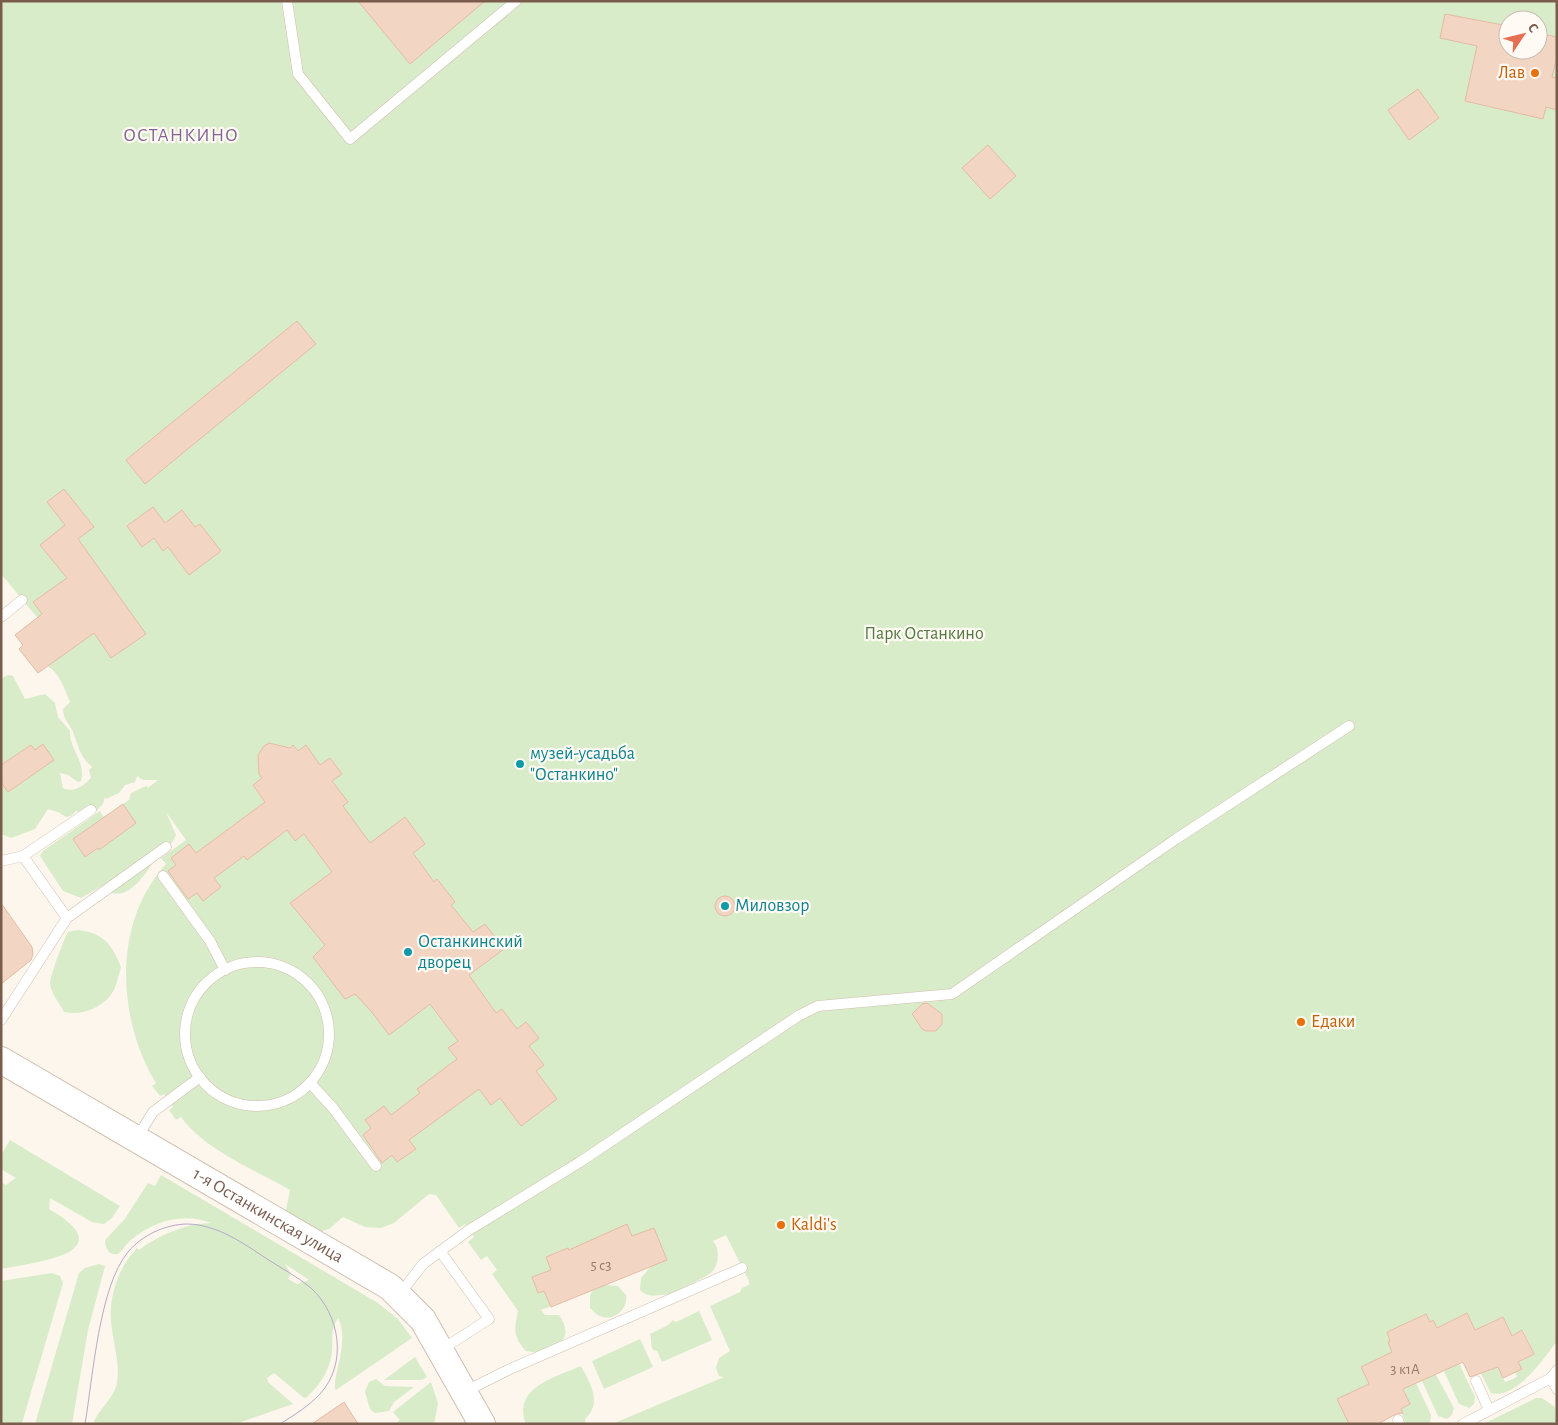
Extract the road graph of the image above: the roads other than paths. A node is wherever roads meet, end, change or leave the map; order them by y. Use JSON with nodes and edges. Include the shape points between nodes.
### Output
{"nodes":[{"id":1,"x":287,"y":1,"type":"edge"},
{"id":2,"x":516,"y":1,"type":"edge"},
{"id":3,"x":22,"y":600,"type":"dead end"},
{"id":4,"x":1,"y":617,"type":"edge"},
{"id":5,"x":1349,"y":726,"type":"dead end"},
{"id":6,"x":91,"y":810,"type":"dead end"},
{"id":7,"x":166,"y":847,"type":"dead end"},
{"id":8,"x":23,"y":856,"type":"junction"},
{"id":9,"x":1,"y":861,"type":"edge"},
{"id":10,"x":163,"y":876,"type":"dead end"},
{"id":11,"x":67,"y":918,"type":"junction"},
{"id":12,"x":225,"y":970,"type":"junction"},
{"id":13,"x":1,"y":1020,"type":"edge"},
{"id":14,"x":1,"y":1060,"type":"edge"},
{"id":15,"x":200,"y":1077,"type":"junction"},
{"id":16,"x":310,"y":1083,"type":"junction"},
{"id":17,"x":136,"y":1139,"type":"junction"},
{"id":18,"x":376,"y":1166,"type":"dead end"},
{"id":19,"x":440,"y":1251,"type":"junction"},
{"id":20,"x":742,"y":1268,"type":"dead end"},
{"id":21,"x":399,"y":1295,"type":"junction"},
{"id":22,"x":441,"y":1350,"type":"junction"},
{"id":23,"x":1554,"y":1374,"type":"edge"},
{"id":24,"x":1476,"y":1381,"type":"dead end"},
{"id":25,"x":1557,"y":1389,"type":"edge"},
{"id":26,"x":464,"y":1392,"type":"junction"},
{"id":27,"x":1489,"y":1410,"type":"junction"},
{"id":28,"x":482,"y":1424,"type":"edge"},
{"id":29,"x":1463,"y":1424,"type":"edge"}],
"edges":[{"from":1,"to":2,"type":"lane","via":[[298,74],[350,139]]},
{"from":3,"to":4,"type":"lane"},
{"from":5,"to":19,"type":"lane","via":[[1176,839],[952,994],[811,1008]]},
{"from":6,"to":8,"type":"lane"},
{"from":7,"to":11,"type":"lane"},
{"from":8,"to":9,"type":"lane"},
{"from":8,"to":11,"type":"lane"},
{"from":10,"to":12,"type":"lane","via":[[210,941]]},
{"from":11,"to":13,"type":"lane"},
{"from":12,"to":15,"type":"lane","via":[[204,986],[188,1015],[187,1048]]},
{"from":12,"to":16,"type":"lane","via":[[254,963],[276,965],[296,974],[313,990],[327,1020],[328,1042],[322,1064]]},
{"from":14,"to":17,"type":"street","name":"1-я Останкинская улица"},
{"from":15,"to":16,"type":"lane","via":[[217,1094],[249,1106],[282,1101]]},
{"from":15,"to":17,"type":"lane","via":[[153,1112]]},
{"from":16,"to":18,"type":"lane"},
{"from":17,"to":21,"type":"street","name":"1-я Останкинская улица"},
{"from":19,"to":21,"type":"lane","via":[[423,1264]]},
{"from":19,"to":22,"type":"lane","via":[[489,1319]]},
{"from":20,"to":26,"type":"lane"},
{"from":21,"to":22,"type":"street","name":"1-я Останкинская улица","via":[[423,1320]]},
{"from":22,"to":26,"type":"street","name":"1-я Останкинская улица"},
{"from":23,"to":25,"type":"lane"},
{"from":23,"to":27,"type":"lane"},
{"from":24,"to":27,"type":"lane"},
{"from":26,"to":28,"type":"street","name":"1-я Останкинская улица"},
{"from":27,"to":29,"type":"lane"}]}
